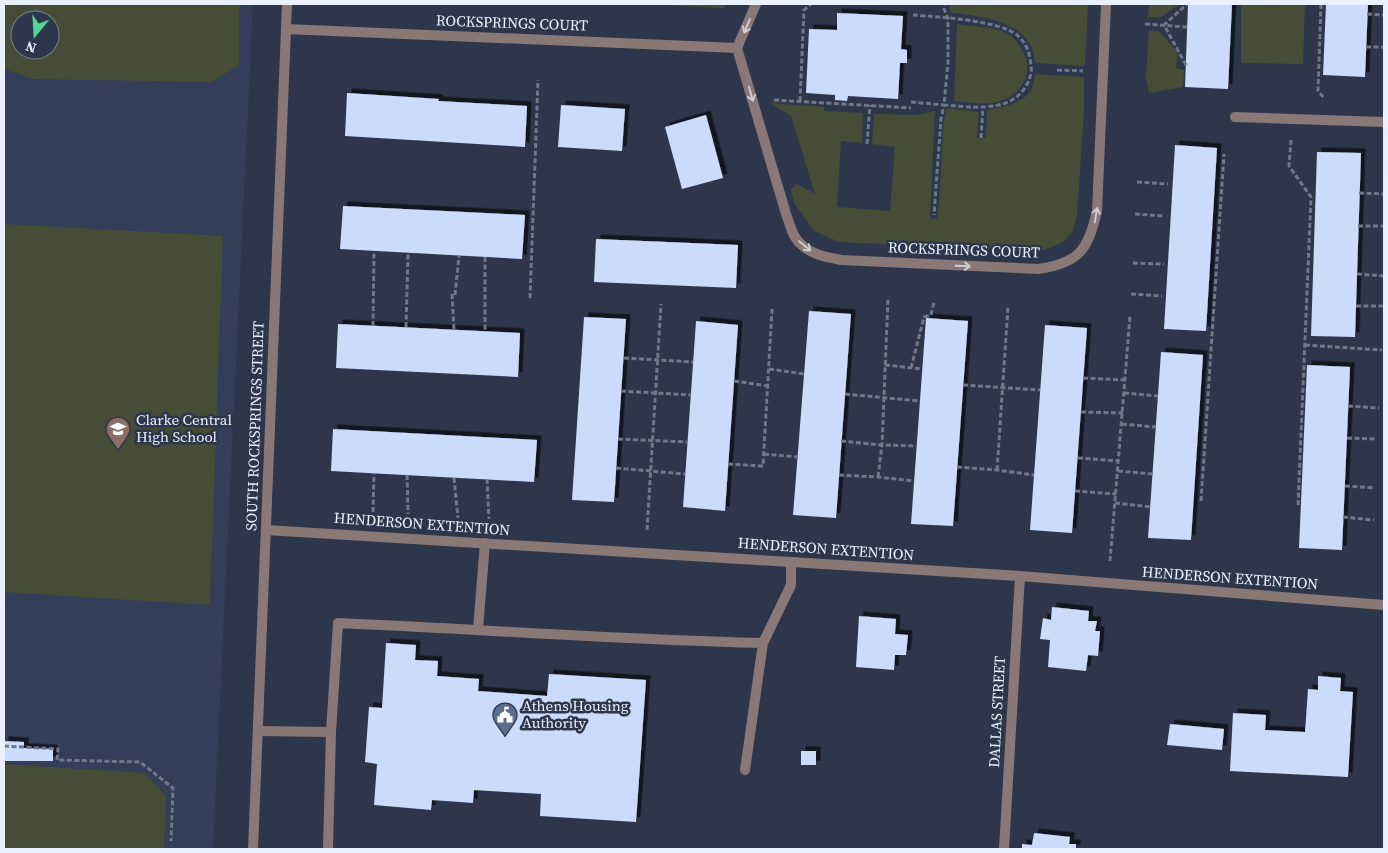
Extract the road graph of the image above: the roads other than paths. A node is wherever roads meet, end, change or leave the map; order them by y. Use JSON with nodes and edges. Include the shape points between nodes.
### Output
{"nodes":[{"id":1,"x":287,"y":4,"type":"edge"},
{"id":2,"x":756,"y":4,"type":"edge"},
{"id":3,"x":1106,"y":4,"type":"edge"},
{"id":4,"x":286,"y":29,"type":"junction"},
{"id":5,"x":737,"y":48,"type":"junction"},
{"id":6,"x":1235,"y":117,"type":"dead end"},
{"id":7,"x":1384,"y":122,"type":"edge"},
{"id":8,"x":266,"y":530,"type":"junction"},
{"id":9,"x":485,"y":543,"type":"junction"},
{"id":10,"x":791,"y":562,"type":"junction"},
{"id":11,"x":1020,"y":576,"type":"junction"},
{"id":12,"x":1384,"y":605,"type":"edge"},
{"id":13,"x":478,"y":629,"type":"junction"},
{"id":14,"x":763,"y":643,"type":"junction"},
{"id":15,"x":258,"y":731,"type":"junction"},
{"id":16,"x":331,"y":732,"type":"junction"},
{"id":17,"x":745,"y":770,"type":"dead end"},
{"id":18,"x":253,"y":849,"type":"edge"},
{"id":19,"x":328,"y":849,"type":"edge"},
{"id":20,"x":1004,"y":849,"type":"edge"}],
"edges":[{"from":1,"to":4,"type":"street","name":"SOUTH ROCKSPRINGS STREET"},
{"from":2,"to":5,"type":"street","one_way":true},
{"from":5,"to":3,"type":"street","name":"ROCKSPRINGS COURT","one_way":true,"via":[[786,214],[795,237],[807,249],[822,257],[841,260],[1039,269],[1060,266],[1084,248],[1092,232],[1097,211]]},
{"from":4,"to":5,"type":"street","name":"ROCKSPRINGS COURT"},
{"from":4,"to":8,"type":"street","name":"SOUTH ROCKSPRINGS STREET"},
{"from":6,"to":7,"type":"street"},
{"from":8,"to":9,"type":"street","name":"HENDERSON EXTENTION"},
{"from":8,"to":15,"type":"street","name":"SOUTH ROCKSPRINGS STREET"},
{"from":9,"to":10,"type":"street","name":"HENDERSON EXTENTION"},
{"from":9,"to":13,"type":"street"},
{"from":10,"to":11,"type":"street","name":"HENDERSON EXTENTION"},
{"from":10,"to":14,"type":"street","via":[[791,585]]},
{"from":11,"to":12,"type":"street","name":"HENDERSON EXTENTION"},
{"from":11,"to":20,"type":"street","name":"DALLAS STREET"},
{"from":13,"to":14,"type":"street"},
{"from":13,"to":16,"type":"street","via":[[338,623]]},
{"from":14,"to":17,"type":"street"},
{"from":15,"to":16,"type":"street"},
{"from":15,"to":18,"type":"street","name":"SOUTH ROCKSPRINGS STREET"},
{"from":16,"to":19,"type":"street"}]}
